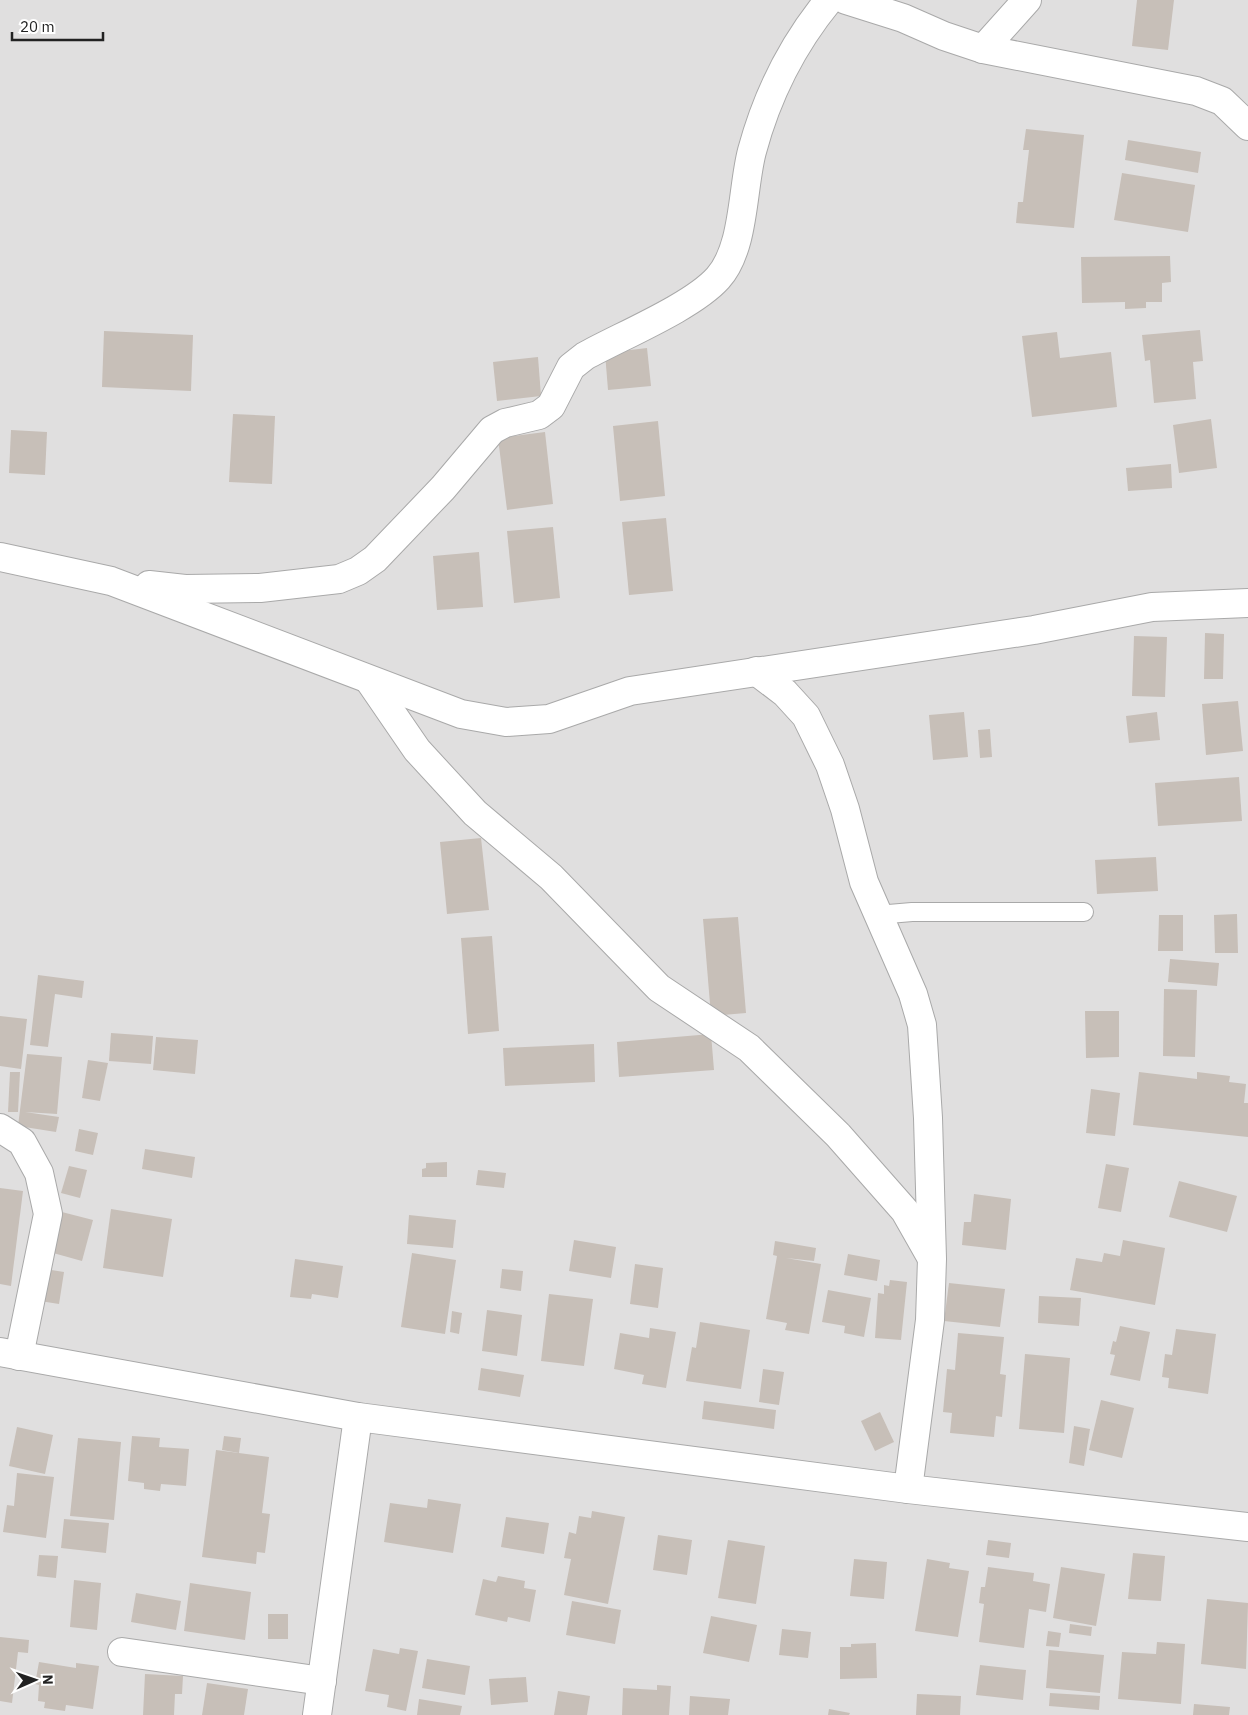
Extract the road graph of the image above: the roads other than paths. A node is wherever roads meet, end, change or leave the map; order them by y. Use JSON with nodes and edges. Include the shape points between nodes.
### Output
{"nodes":[{"id":1,"x":829,"y":0,"type":"edge"},
{"id":2,"x":1027,"y":0,"type":"edge"},
{"id":3,"x":846,"y":1,"type":"edge"},
{"id":4,"x":983,"y":49,"type":"junction"},
{"id":5,"x":1248,"y":126,"type":"edge"},
{"id":6,"x":0,"y":557,"type":"edge"},
{"id":7,"x":111,"y":581,"type":"junction"},
{"id":8,"x":1248,"y":603,"type":"edge"},
{"id":9,"x":756,"y":671,"type":"junction"},
{"id":10,"x":370,"y":680,"type":"junction"},
{"id":11,"x":1084,"y":912,"type":"dead end"},
{"id":12,"x":877,"y":915,"type":"junction"},
{"id":13,"x":0,"y":1128,"type":"edge"},
{"id":14,"x":932,"y":1259,"type":"junction"},
{"id":15,"x":9,"y":1354,"type":"edge"},
{"id":16,"x":358,"y":1416,"type":"junction"},
{"id":17,"x":908,"y":1489,"type":"junction"},
{"id":18,"x":1248,"y":1527,"type":"edge"},
{"id":19,"x":122,"y":1652,"type":"dead end"},
{"id":20,"x":322,"y":1681,"type":"junction"},
{"id":21,"x":317,"y":1715,"type":"edge"}],
"edges":[{"from":1,"to":7,"type":"street","via":[[785,62],[765,111],[752,152],[737,236],[720,277],[682,304],[585,356],[572,367],[551,406],[539,415],[505,423],[492,430],[443,488],[375,559],[339,579],[260,588],[184,589]]},
{"from":2,"to":4,"type":"street"},
{"from":3,"to":4,"type":"street","via":[[903,18]]},
{"from":4,"to":5,"type":"street","via":[[1196,91],[1222,101]]},
{"from":6,"to":7,"type":"street"},
{"from":7,"to":10,"type":"street"},
{"from":8,"to":9,"type":"street","via":[[1152,607],[1034,630]]},
{"from":9,"to":10,"type":"street","via":[[630,691],[549,719],[506,722],[461,714]]},
{"from":9,"to":12,"type":"street","via":[[785,693],[806,716],[830,765],[864,882]]},
{"from":10,"to":14,"type":"street","via":[[417,750],[474,812],[551,876],[660,988],[750,1048],[838,1135],[905,1210]]},
{"from":11,"to":12,"type":"lane"},
{"from":12,"to":14,"type":"street","via":[[913,994],[922,1025]]},
{"from":13,"to":15,"type":"street","via":[[22,1142],[39,1173],[48,1214]]},
{"from":14,"to":17,"type":"street","via":[[930,1320]]},
{"from":15,"to":16,"type":"street"},
{"from":16,"to":17,"type":"street"},
{"from":16,"to":20,"type":"street"},
{"from":17,"to":18,"type":"street"},
{"from":19,"to":20,"type":"street"},
{"from":20,"to":21,"type":"street"}]}
